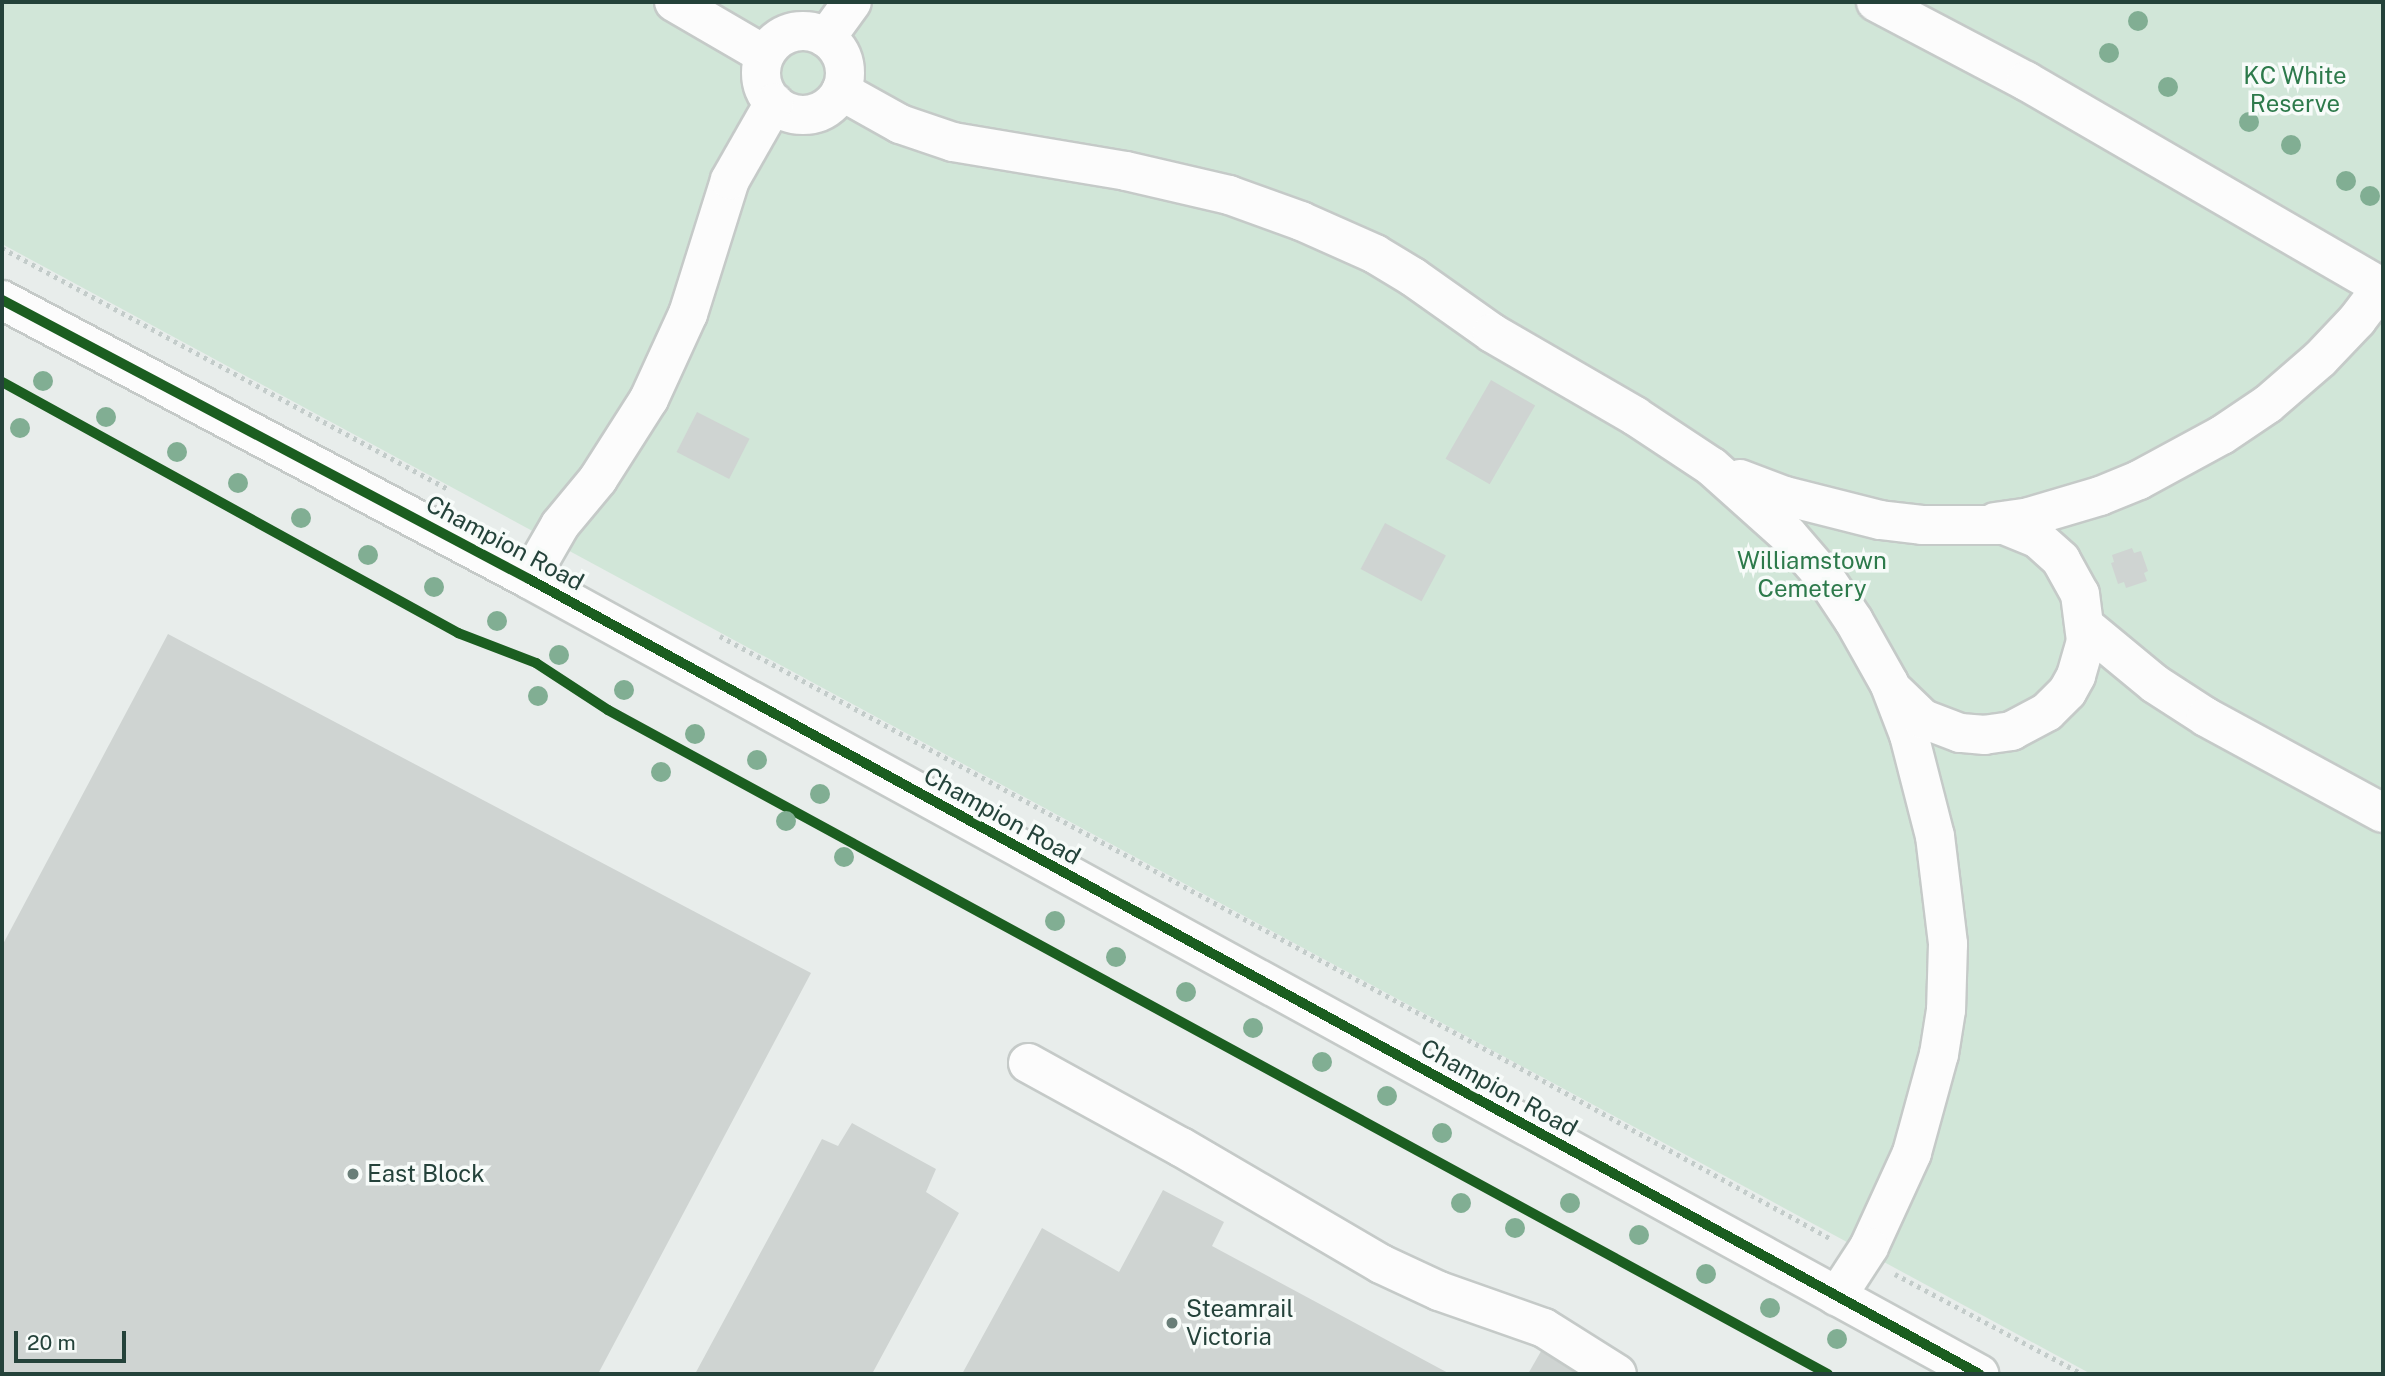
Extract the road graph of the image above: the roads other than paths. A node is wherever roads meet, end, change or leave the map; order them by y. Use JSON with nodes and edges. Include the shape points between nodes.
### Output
{"nodes":[{"id":1,"x":674,"y":2,"type":"edge"},
{"id":2,"x":852,"y":2,"type":"edge"},
{"id":3,"x":1876,"y":2,"type":"edge"},
{"id":4,"x":826,"y":38,"type":"junction"},
{"id":5,"x":765,"y":55,"type":"junction"},
{"id":6,"x":841,"y":91,"type":"junction"},
{"id":7,"x":774,"y":103,"type":"junction"},
{"id":8,"x":2383,"y":288,"type":"edge"},
{"id":9,"x":2,"y":300,"type":"edge"},
{"id":10,"x":1712,"y":467,"type":"junction"},
{"id":11,"x":1975,"y":523,"type":"junction"},
{"id":12,"x":529,"y":579,"type":"junction"},
{"id":13,"x":2086,"y":627,"type":"junction"},
{"id":14,"x":1889,"y":683,"type":"junction"},
{"id":15,"x":2383,"y":813,"type":"edge"},
{"id":16,"x":1028,"y":1063,"type":"dead end"},
{"id":17,"x":1837,"y":1296,"type":"junction"},
{"id":18,"x":1617,"y":1374,"type":"edge"},
{"id":19,"x":1979,"y":1374,"type":"edge"}],
"edges":[{"from":1,"to":5,"type":"street"},
{"from":2,"to":4,"type":"street"},
{"from":3,"to":8,"type":"street","via":[[2026,81]]},
{"from":4,"to":5,"type":"street","via":[[807,31],[790,33]]},
{"from":4,"to":6,"type":"street","via":[[841,55],[845,73]]},
{"from":5,"to":7,"type":"street","via":[[761,77]]},
{"from":6,"to":7,"type":"street","via":[[828,106],[810,114],[790,113]]},
{"from":6,"to":10,"type":"street","via":[[900,124],[953,142],[1174,181],[1301,221],[1395,265],[1492,333],[1635,416]]},
{"from":7,"to":12,"type":"street","via":[[730,180],[688,314],[649,399],[598,479],[560,525]]},
{"from":8,"to":11,"type":"street","via":[[2297,380],[2194,452],[2100,496],[2018,520]]},
{"from":9,"to":12,"type":"street","name":"Champion Road"},
{"from":10,"to":11,"type":"street","via":[[1784,496],[1880,520],[1922,525]]},
{"from":10,"to":14,"type":"street","via":[[1781,528],[1826,579]]},
{"from":11,"to":13,"type":"street","via":[[2017,528],[2053,551],[2076,584]]},
{"from":12,"to":17,"type":"street","name":"Champion Road"},
{"from":13,"to":14,"type":"street","via":[[2082,663],[2067,692],[2047,712],[2012,731],[1985,735],[1947,729],[1914,712]]},
{"from":13,"to":15,"type":"street","via":[[2155,684],[2206,717]]},
{"from":14,"to":17,"type":"street","via":[[1913,745],[1935,836],[1948,976],[1932,1087],[1900,1184],[1863,1257]]},
{"from":16,"to":18,"type":"street","via":[[1381,1264],[1439,1291],[1544,1328]]},
{"from":17,"to":19,"type":"street","name":"Champion Road"}]}
